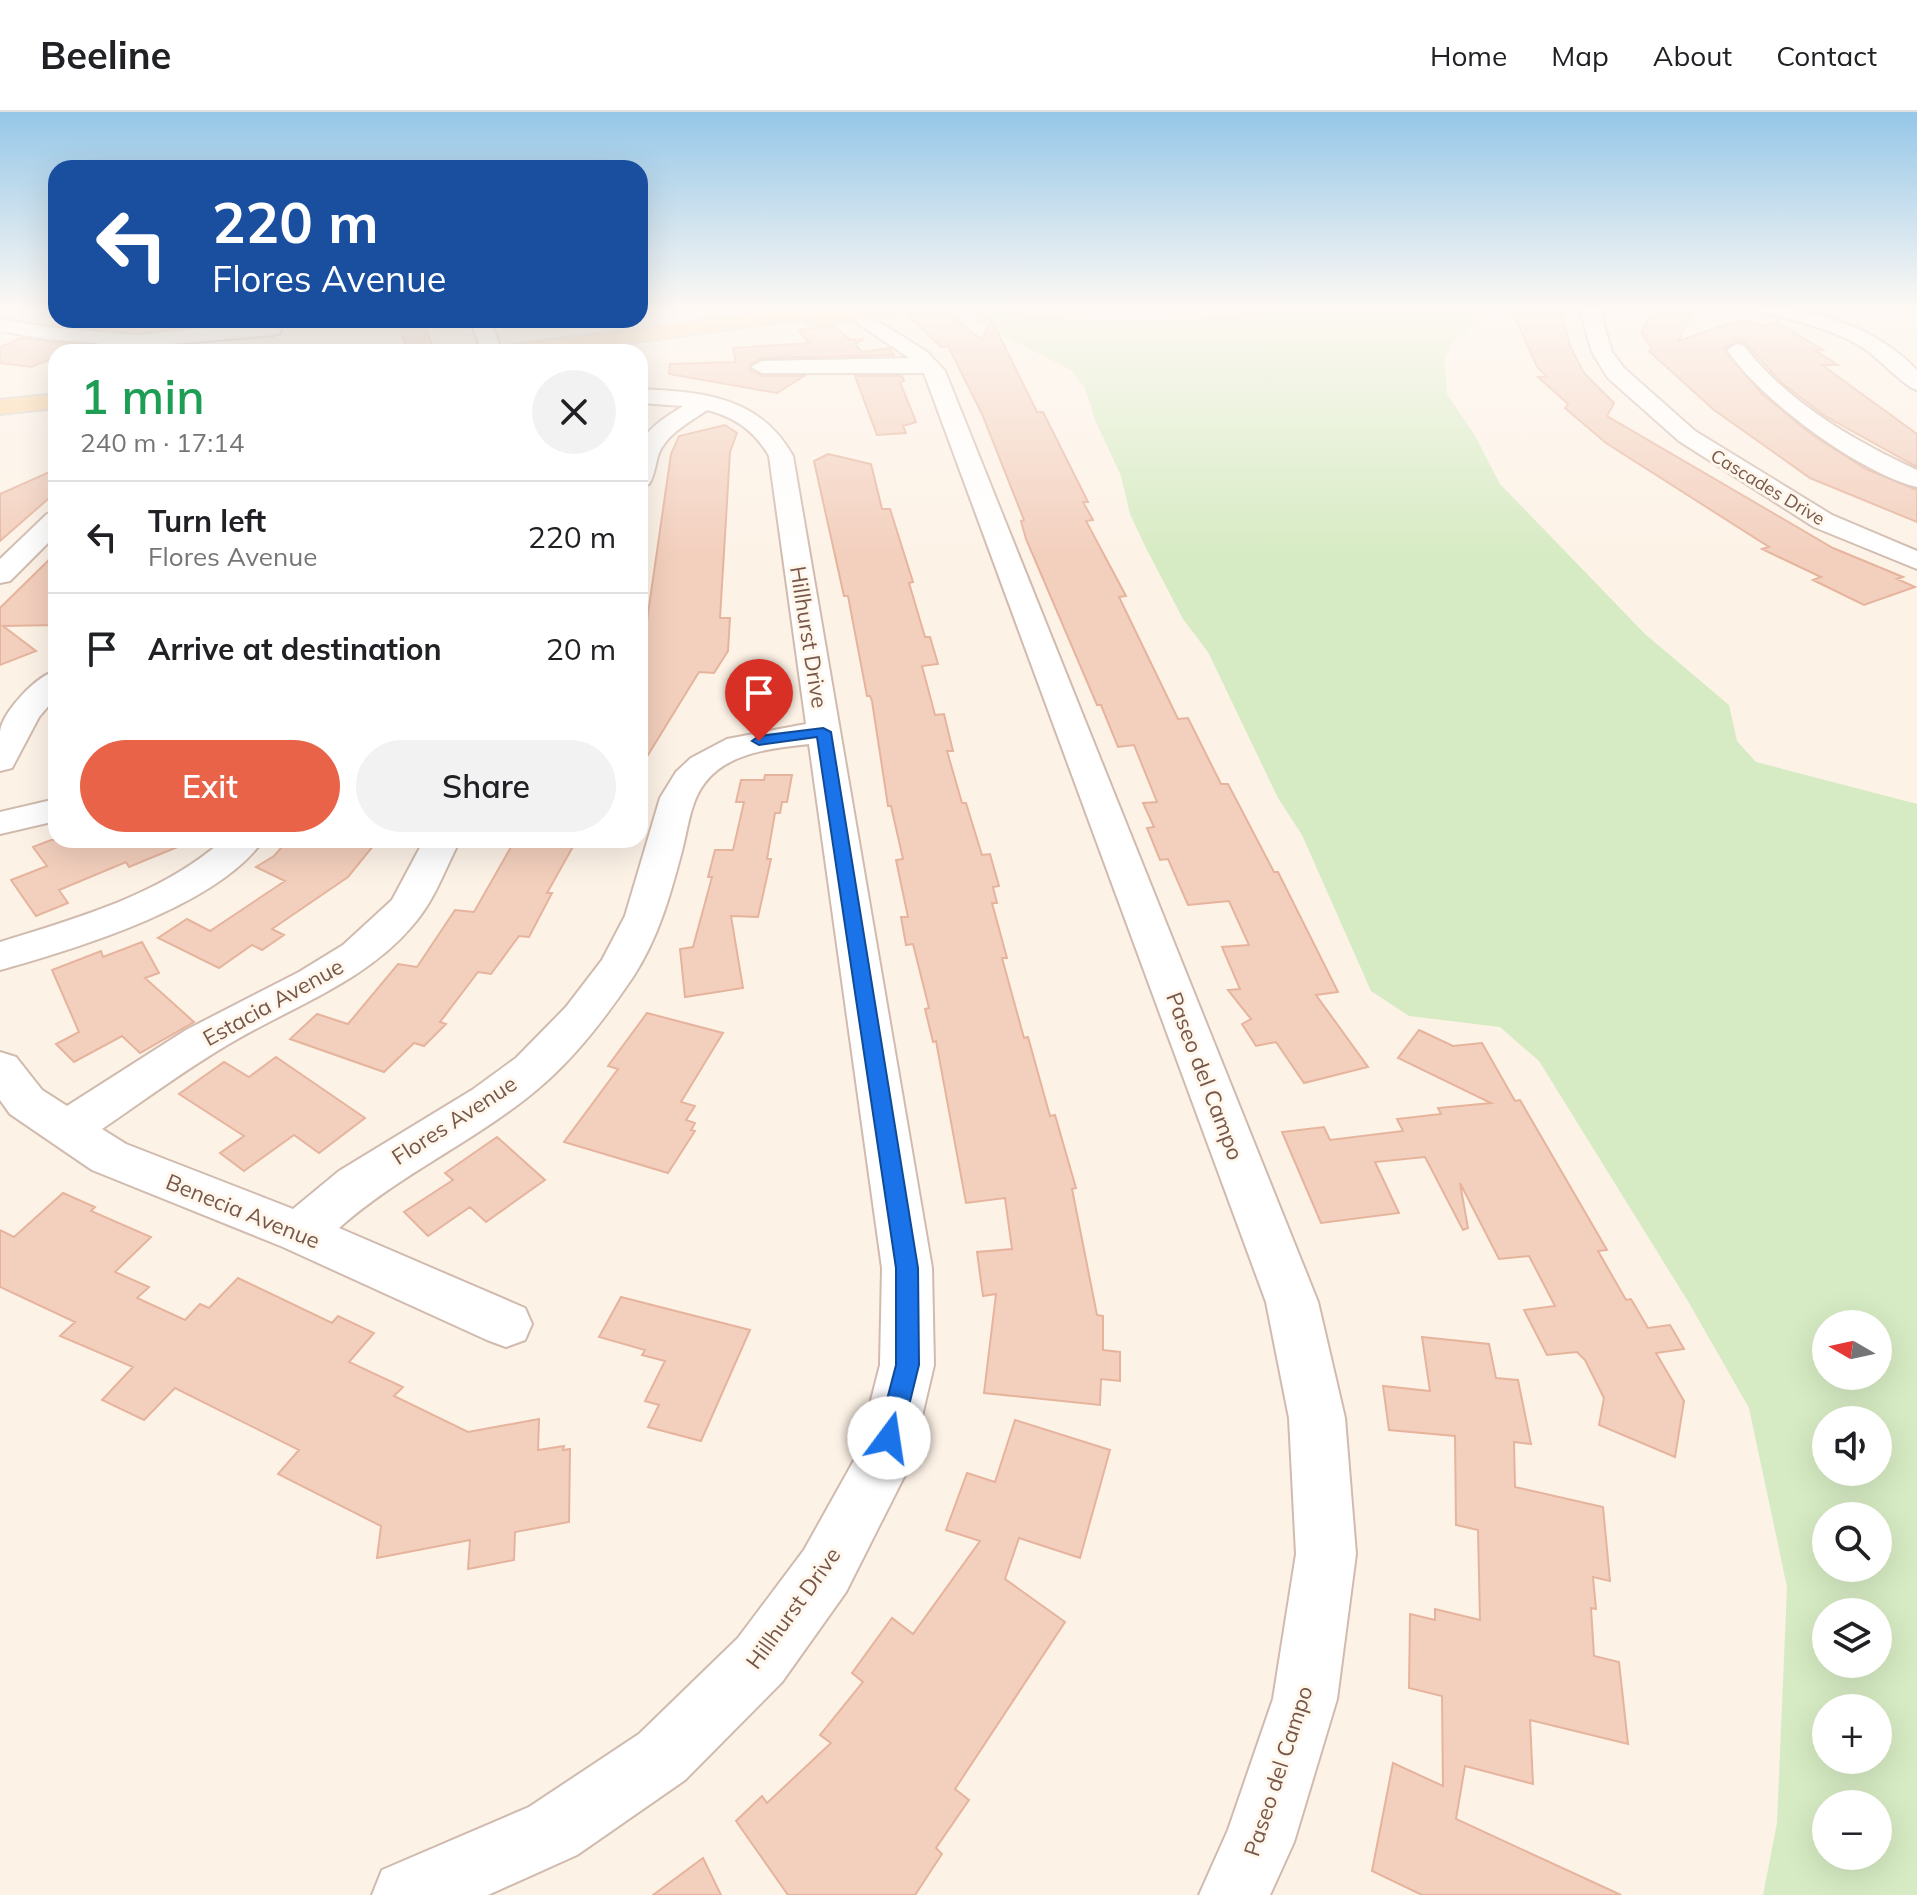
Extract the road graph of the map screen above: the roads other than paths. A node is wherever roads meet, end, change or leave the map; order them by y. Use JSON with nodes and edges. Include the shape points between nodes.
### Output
{"nodes":[{"id":1,"x":942,"y":391,"type":"edge"},
{"id":2,"x":1637,"y":391,"type":"edge"},
{"id":3,"x":1778,"y":391,"type":"edge"},
{"id":4,"x":648,"y":397,"type":"edge"},
{"id":5,"x":48,"y":402,"type":"edge"},
{"id":6,"x":704,"y":402,"type":"junction"},
{"id":7,"x":0,"y":407,"type":"edge"},
{"id":8,"x":48,"y":410,"type":"edge"},
{"id":9,"x":0,"y":415,"type":"edge"},
{"id":10,"x":648,"y":451,"type":"edge"},
{"id":11,"x":1917,"y":479,"type":"edge"},
{"id":12,"x":48,"y":528,"type":"edge"},
{"id":13,"x":1917,"y":561,"type":"edge"},
{"id":14,"x":0,"y":575,"type":"edge"},
{"id":15,"x":48,"y":687,"type":"edge"},
{"id":16,"x":823,"y":732,"type":"junction"},
{"id":17,"x":0,"y":761,"type":"edge"},
{"id":18,"x":48,"y":812,"type":"edge"},
{"id":19,"x":0,"y":823,"type":"edge"},
{"id":20,"x":235,"y":848,"type":"edge"},
{"id":21,"x":438,"y":848,"type":"edge"},
{"id":22,"x":0,"y":956,"type":"edge"},
{"id":23,"x":0,"y":1068,"type":"edge"},
{"id":24,"x":66,"y":1130,"type":"junction"},
{"id":25,"x":300,"y":1233,"type":"junction"},
{"id":26,"x":506,"y":1324,"type":"dead end"},
{"id":27,"x":407,"y":1895,"type":"edge"},
{"id":28,"x":1234,"y":1895,"type":"edge"}],
"edges":[{"from":1,"to":28,"type":"street","name":"Paseo del Campo","via":[[1292,1302],[1317,1418],[1326,1554],[1305,1699],[1259,1842]]},
{"from":2,"to":13,"type":"street","name":"Cascades Drive","via":[[1687,436],[1823,521]]},
{"from":3,"to":11,"type":"street","via":[[1836,437]]},
{"from":4,"to":6,"type":"street","name":"Hillhurst Drive"},
{"from":5,"to":7,"type":"main road"},
{"from":6,"to":10,"type":"street","via":[[655,438]]},
{"from":6,"to":16,"type":"street","name":"Hillhurst Drive","via":[[759,424],[781,456]]},
{"from":8,"to":9,"type":"main road"},
{"from":12,"to":14,"type":"street"},
{"from":15,"to":17,"type":"street","via":[[17,722]]},
{"from":16,"to":25,"type":"street","name":"Flores Avenue","via":[[759,741],[697,768],[678,798],[645,916],[619,966],[581,1018],[532,1069],[356,1184]]},
{"from":16,"to":27,"type":"street","name":"Hillhurst Drive","via":[[907,1268],[907,1365],[883,1463],[825,1571],[760,1660],[662,1757],[553,1831]]},
{"from":18,"to":19,"type":"street"},
{"from":20,"to":22,"type":"street","via":[[193,880],[139,908]]},
{"from":21,"to":24,"type":"street","name":"Estacia Avenue","via":[[418,893],[364,951],[314,983],[218,1031]]},
{"from":23,"to":24,"type":"street","name":"Benecia Avenue","via":[[26,1102]]},
{"from":24,"to":25,"type":"street","name":"Benecia Avenue","via":[[109,1157]]},
{"from":25,"to":26,"type":"street","name":"Benecia Avenue"}]}
